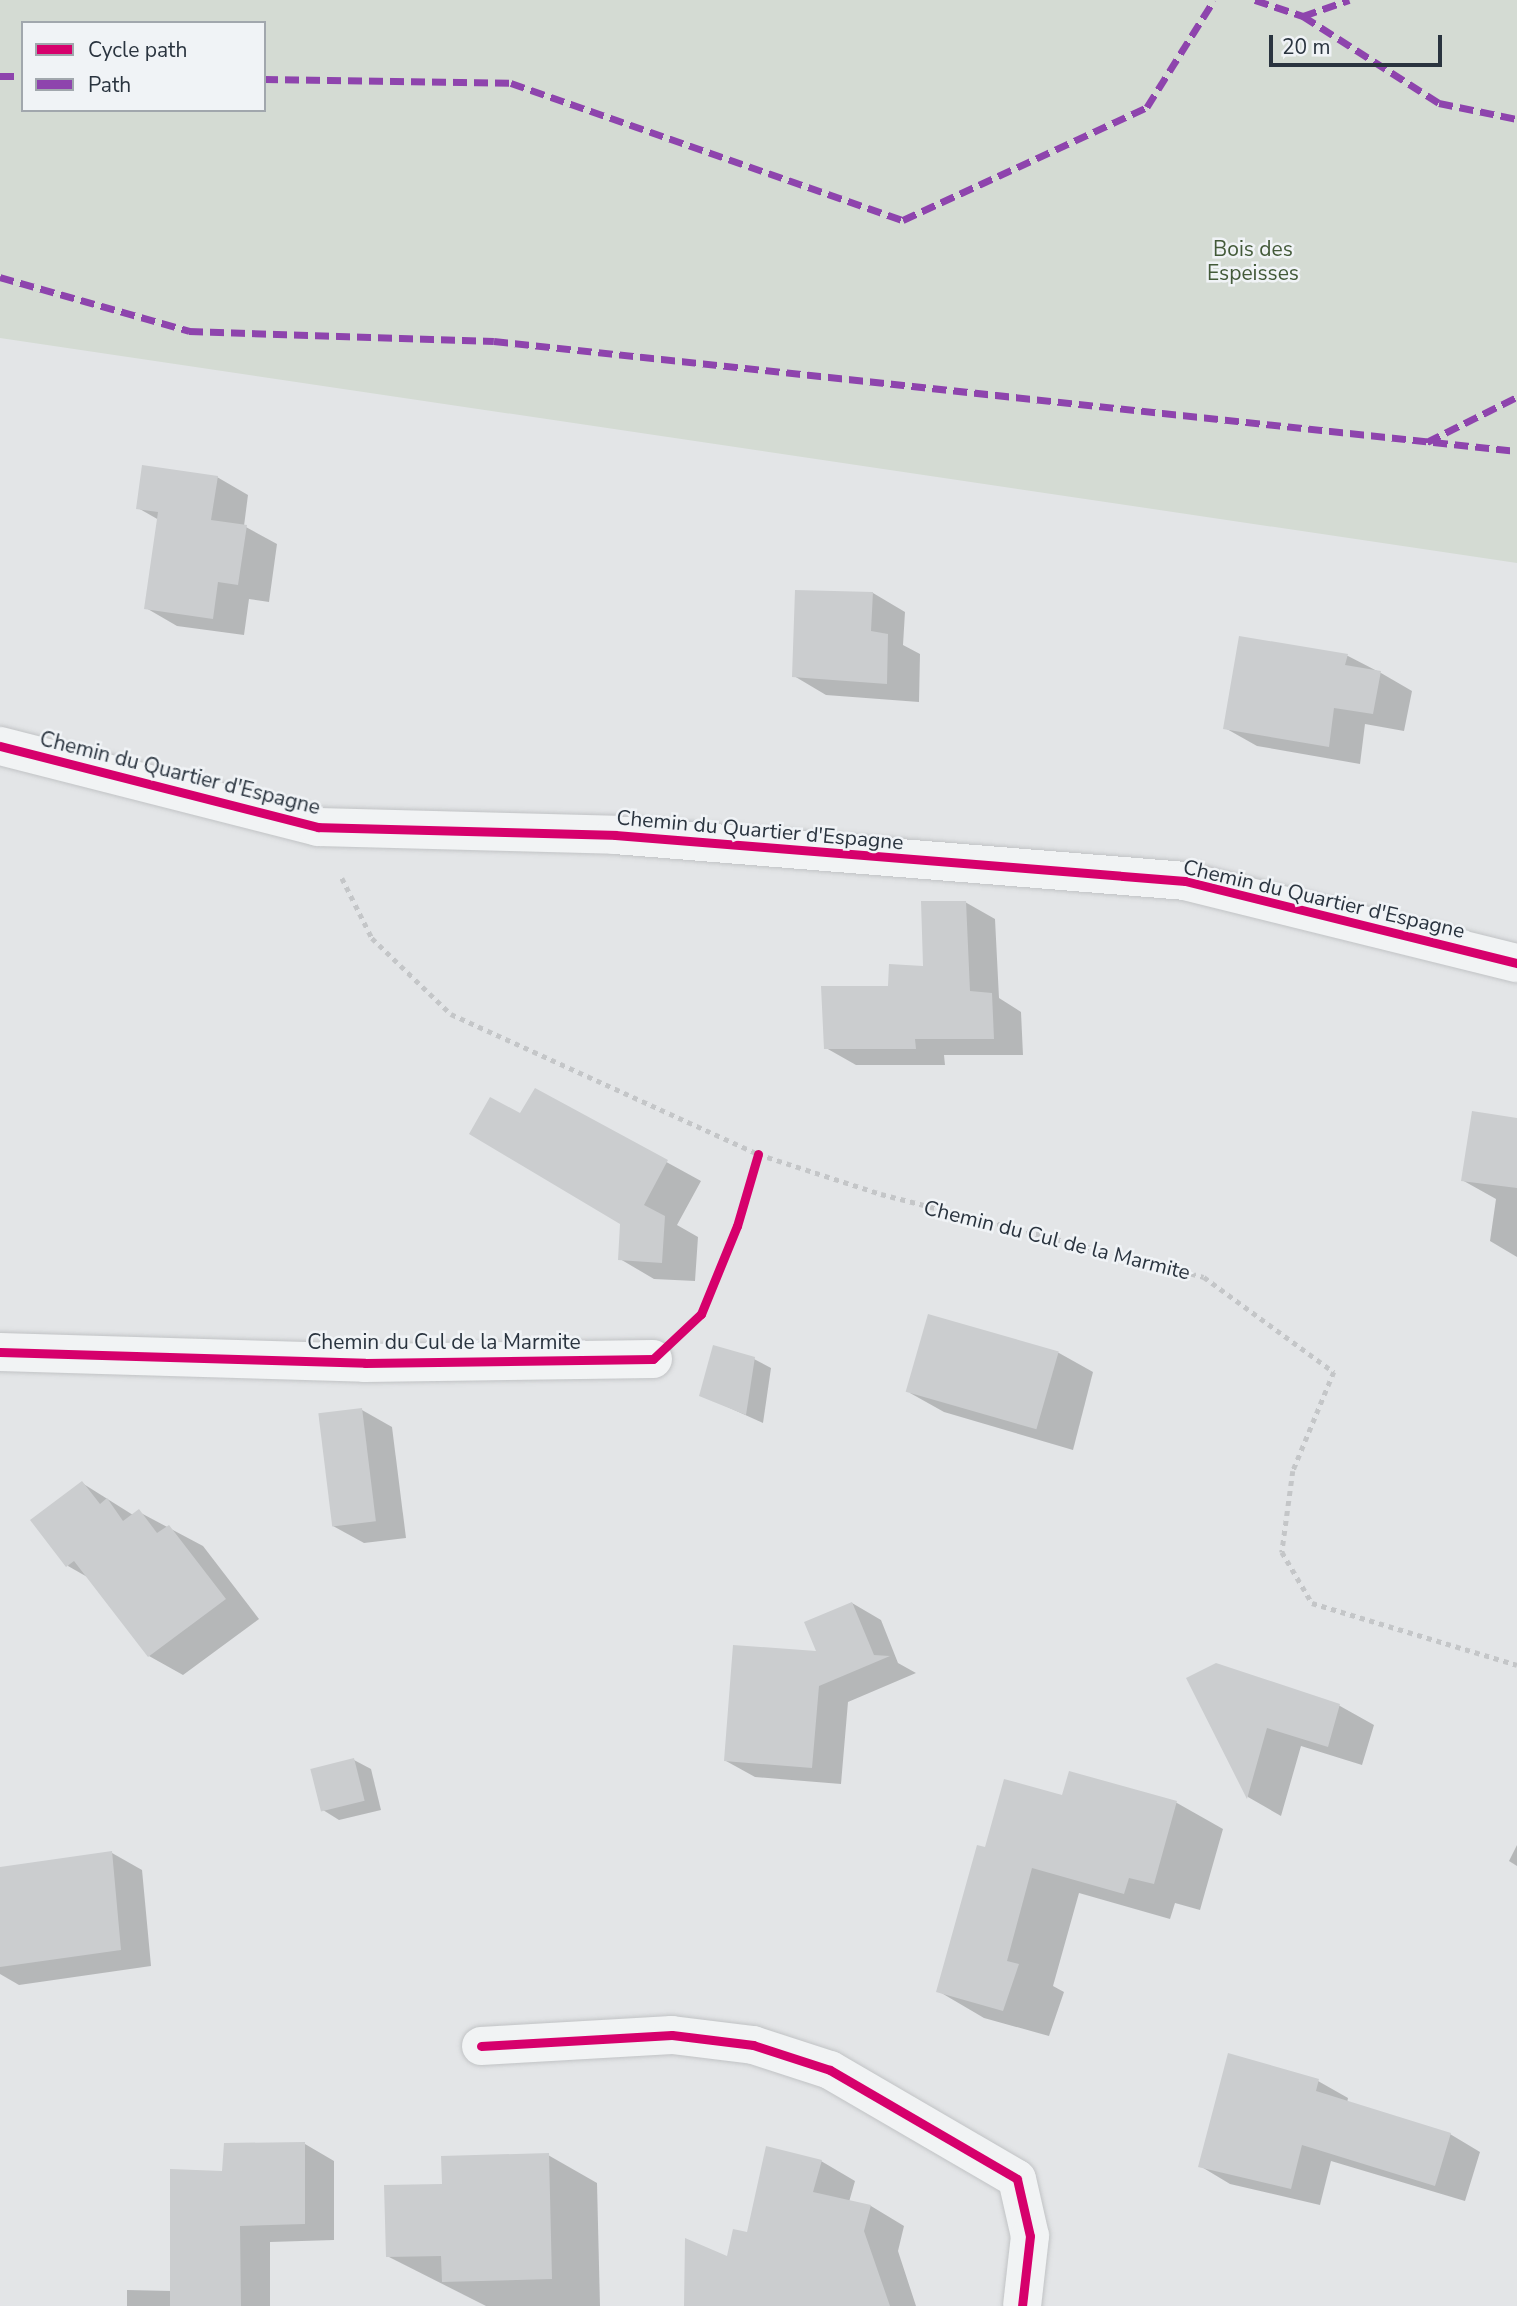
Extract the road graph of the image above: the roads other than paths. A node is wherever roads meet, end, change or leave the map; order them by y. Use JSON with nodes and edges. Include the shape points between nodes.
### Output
{"nodes":[{"id":1,"x":0,"y":746,"type":"edge"},
{"id":2,"x":1517,"y":963,"type":"edge"},
{"id":3,"x":0,"y":1352,"type":"edge"},
{"id":4,"x":653,"y":1359,"type":"road end"},
{"id":5,"x":481,"y":2046,"type":"dead end"},
{"id":6,"x":1022,"y":2306,"type":"edge"}],
"edges":[{"from":1,"to":2,"type":"street","name":"Chemin du Quartier d'Espagne","via":[[318,827],[615,835],[1185,881]]},
{"from":3,"to":4,"type":"street","name":"Chemin du Cul de la Marmite","via":[[365,1363]]},
{"from":5,"to":6,"type":"street","via":[[672,2035],[753,2045],[830,2070],[1017,2179],[1030,2236]]}]}
